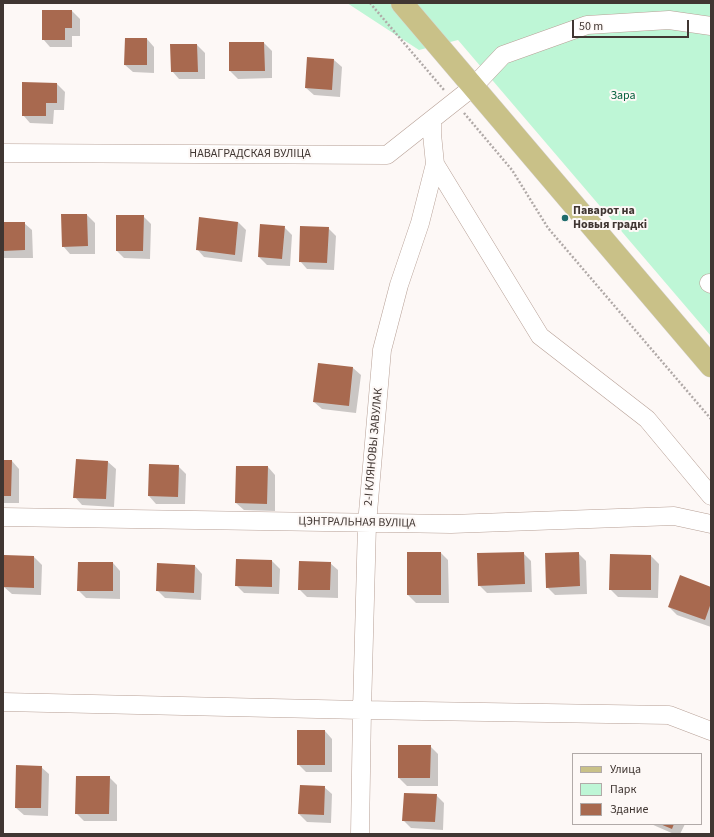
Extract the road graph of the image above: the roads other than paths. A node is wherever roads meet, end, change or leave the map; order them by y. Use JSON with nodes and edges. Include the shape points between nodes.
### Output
{"nodes":[{"id":1,"x":402,"y":3,"type":"edge"},
{"id":2,"x":711,"y":26,"type":"edge"},
{"id":3,"x":473,"y":87,"type":"junction"},
{"id":4,"x":432,"y":120,"type":"junction"},
{"id":5,"x":3,"y":153,"type":"edge"},
{"id":6,"x":435,"y":164,"type":"junction"},
{"id":7,"x":711,"y":366,"type":"edge"},
{"id":8,"x":711,"y":496,"type":"edge"},
{"id":9,"x":3,"y":518,"type":"edge"},
{"id":10,"x":367,"y":524,"type":"junction"},
{"id":11,"x":711,"y":524,"type":"edge"},
{"id":12,"x":3,"y":702,"type":"edge"},
{"id":13,"x":362,"y":710,"type":"junction"},
{"id":14,"x":711,"y":731,"type":"edge"},
{"id":15,"x":360,"y":834,"type":"edge"}],
"edges":[{"from":1,"to":3,"type":"main road"},
{"from":2,"to":3,"type":"street","name":"НАВАГРАДСКАЯ ВУЛІЦА","via":[[669,20],[587,25],[503,55]]},
{"from":3,"to":4,"type":"street","name":"НАВАГРАДСКАЯ ВУЛІЦА"},
{"from":3,"to":7,"type":"main road"},
{"from":4,"to":5,"type":"street","name":"НАВАГРАДСКАЯ ВУЛІЦА","via":[[387,155]]},
{"from":4,"to":6,"type":"street"},
{"from":6,"to":8,"type":"street","via":[[540,336],[647,419]]},
{"from":6,"to":10,"type":"street","name":"2-І КЛЯНОВЫ ЗАВУЛАК","via":[[382,350]]},
{"from":9,"to":10,"type":"street","name":"ЦЭНТРАЛЬНАЯ ВУЛІЦА"},
{"from":10,"to":11,"type":"street","name":"ЦЭНТРАЛЬНАЯ ВУЛІЦА","via":[[451,524],[674,516]]},
{"from":10,"to":13,"type":"street","name":"2-І КЛЯНОВЫ ЗАВУЛАК"},
{"from":12,"to":13,"type":"street"},
{"from":13,"to":14,"type":"street","via":[[669,715]]},
{"from":13,"to":15,"type":"street","name":"2-І КЛЯНОВЫ ЗАВУЛАК"}]}
